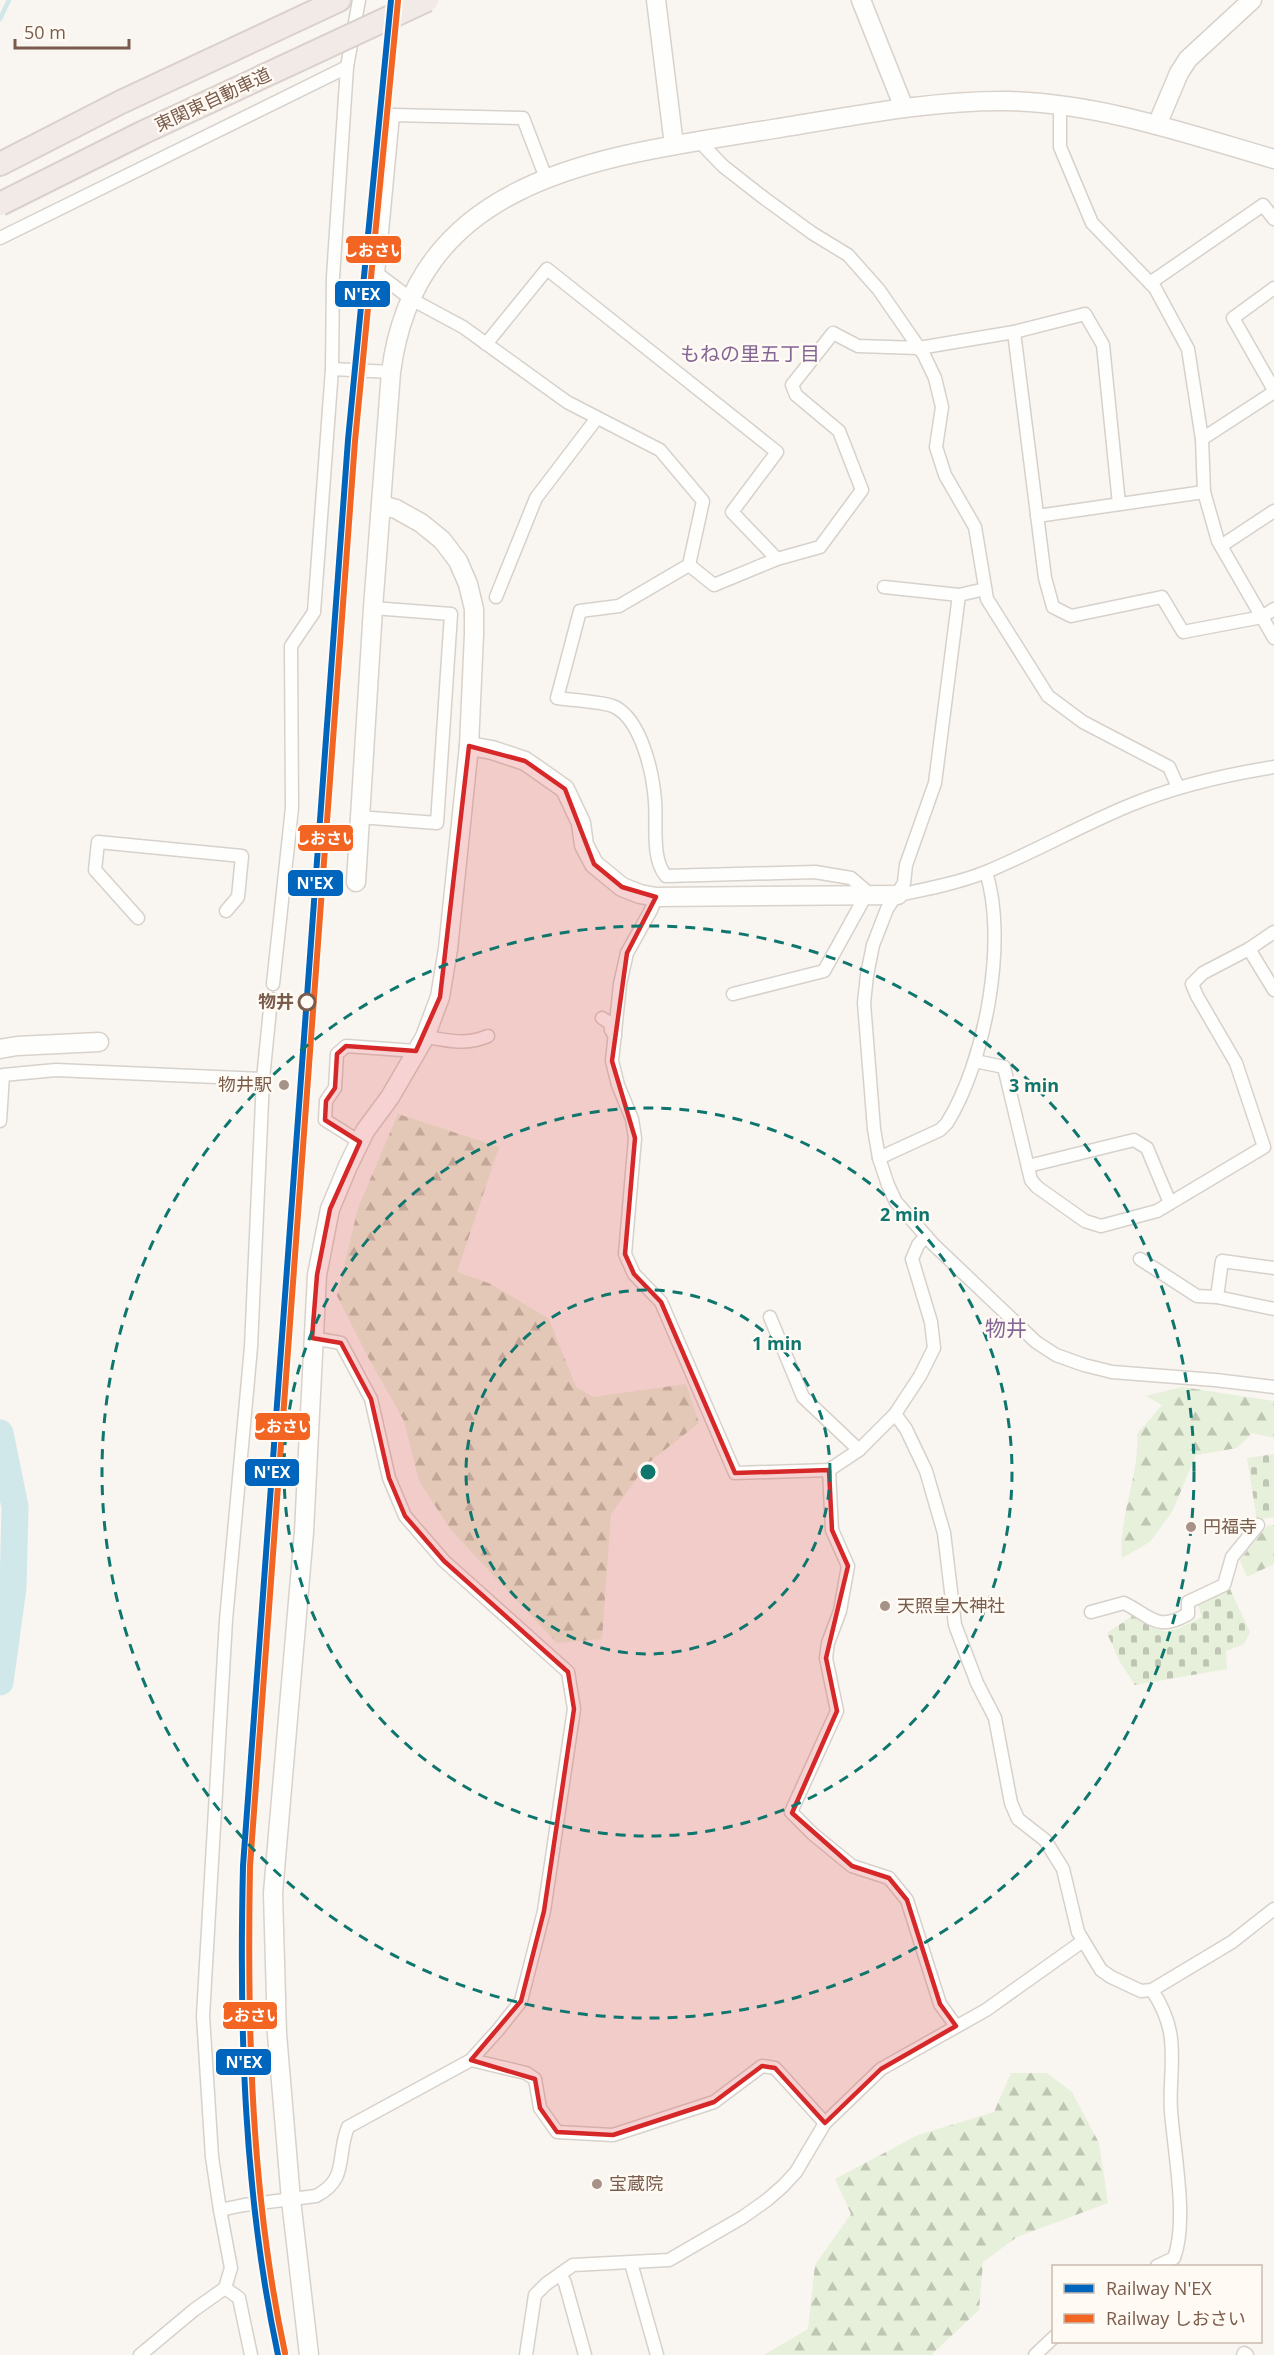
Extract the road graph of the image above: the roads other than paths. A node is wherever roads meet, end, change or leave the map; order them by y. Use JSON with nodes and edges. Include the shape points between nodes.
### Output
{"nodes":[{"id":1,"x":339,"y":0,"type":"edge"},
{"id":2,"x":359,"y":0,"type":"edge"},
{"id":3,"x":427,"y":0,"type":"edge"},
{"id":4,"x":656,"y":0,"type":"edge"},
{"id":5,"x":861,"y":0,"type":"edge"},
{"id":6,"x":1252,"y":0,"type":"edge"},
{"id":7,"x":347,"y":67,"type":"junction"},
{"id":8,"x":1060,"y":107,"type":"junction"},
{"id":9,"x":904,"y":108,"type":"junction"},
{"id":10,"x":1157,"y":125,"type":"junction"},
{"id":11,"x":699,"y":141,"type":"junction"},
{"id":12,"x":674,"y":145,"type":"junction"},
{"id":13,"x":1274,"y":159,"type":"edge"},
{"id":14,"x":0,"y":164,"type":"edge"},
{"id":15,"x":546,"y":178,"type":"junction"},
{"id":16,"x":0,"y":204,"type":"edge"},
{"id":17,"x":1274,"y":219,"type":"edge"},
{"id":18,"x":0,"y":238,"type":"edge"},
{"id":19,"x":1150,"y":283,"type":"junction"},
{"id":20,"x":1274,"y":288,"type":"edge"},
{"id":21,"x":411,"y":299,"type":"junction"},
{"id":22,"x":1014,"y":332,"type":"junction"},
{"id":23,"x":486,"y":344,"type":"junction"},
{"id":24,"x":919,"y":348,"type":"junction"},
{"id":25,"x":332,"y":369,"type":"junction"},
{"id":26,"x":391,"y":372,"type":"junction"},
{"id":27,"x":1274,"y":391,"type":"edge"},
{"id":28,"x":597,"y":418,"type":"junction"},
{"id":29,"x":1202,"y":439,"type":"junction"},
{"id":30,"x":1204,"y":492,"type":"junction"},
{"id":31,"x":1119,"y":504,"type":"junction"},
{"id":32,"x":381,"y":505,"type":"junction"},
{"id":33,"x":1274,"y":511,"type":"edge"},
{"id":34,"x":1037,"y":516,"type":"junction"},
{"id":35,"x":1221,"y":546,"type":"junction"},
{"id":36,"x":777,"y":559,"type":"junction"},
{"id":37,"x":689,"y":565,"type":"junction"},
{"id":38,"x":884,"y":586,"type":"dead end"},
{"id":39,"x":985,"y":590,"type":"junction"},
{"id":40,"x":958,"y":594,"type":"junction"},
{"id":41,"x":496,"y":597,"type":"dead end"},
{"id":42,"x":373,"y":608,"type":"junction"},
{"id":43,"x":1274,"y":609,"type":"edge"},
{"id":44,"x":1262,"y":617,"type":"junction"},
{"id":45,"x":1274,"y":638,"type":"edge"},
{"id":46,"x":469,"y":746,"type":"junction"},
{"id":47,"x":1274,"y":769,"type":"edge"},
{"id":48,"x":1178,"y":787,"type":"junction"},
{"id":49,"x":359,"y":817,"type":"junction"},
{"id":50,"x":986,"y":872,"type":"junction"},
{"id":51,"x":356,"y":882,"type":"dead end"},
{"id":52,"x":868,"y":895,"type":"junction"},
{"id":53,"x":898,"y":895,"type":"junction"},
{"id":54,"x":656,"y":897,"type":"junction"},
{"id":55,"x":225,"y":911,"type":"dead end"},
{"id":56,"x":138,"y":918,"type":"dead end"},
{"id":57,"x":1274,"y":932,"type":"edge"},
{"id":58,"x":1249,"y":949,"type":"junction"},
{"id":59,"x":273,"y":984,"type":"dead end"},
{"id":60,"x":1274,"y":990,"type":"edge"},
{"id":61,"x":733,"y":994,"type":"dead end"},
{"id":62,"x":271,"y":999,"type":"dead end"},
{"id":63,"x":602,"y":1018,"type":"dead end"},
{"id":64,"x":488,"y":1036,"type":"dead end"},
{"id":65,"x":615,"y":1037,"type":"junction"},
{"id":66,"x":99,"y":1042,"type":"dead end"},
{"id":67,"x":421,"y":1044,"type":"junction"},
{"id":68,"x":0,"y":1049,"type":"edge"},
{"id":69,"x":975,"y":1061,"type":"junction"},
{"id":70,"x":263,"y":1079,"type":"junction"},
{"id":71,"x":0,"y":1121,"type":"edge"},
{"id":72,"x":360,"y":1142,"type":"junction"},
{"id":73,"x":879,"y":1158,"type":"junction"},
{"id":74,"x":1028,"y":1166,"type":"junction"},
{"id":75,"x":1170,"y":1203,"type":"junction"},
{"id":76,"x":926,"y":1236,"type":"junction"},
{"id":77,"x":1140,"y":1259,"type":"dead end"},
{"id":78,"x":1274,"y":1268,"type":"edge"},
{"id":79,"x":1217,"y":1297,"type":"junction"},
{"id":80,"x":1274,"y":1309,"type":"edge"},
{"id":81,"x":770,"y":1317,"type":"dead end"},
{"id":82,"x":312,"y":1338,"type":"junction"},
{"id":83,"x":1274,"y":1387,"type":"edge"},
{"id":84,"x":895,"y":1414,"type":"junction"},
{"id":85,"x":859,"y":1450,"type":"junction"},
{"id":86,"x":829,"y":1470,"type":"junction"},
{"id":87,"x":1258,"y":1525,"type":"dead end"},
{"id":88,"x":1092,"y":1612,"type":"dead end"},
{"id":89,"x":1274,"y":1909,"type":"edge"},
{"id":90,"x":1083,"y":1941,"type":"junction"},
{"id":91,"x":1152,"y":1990,"type":"junction"},
{"id":92,"x":956,"y":2026,"type":"junction"},
{"id":93,"x":471,"y":2060,"type":"junction"},
{"id":94,"x":825,"y":2123,"type":"junction"},
{"id":95,"x":291,"y":2199,"type":"junction"},
{"id":96,"x":220,"y":2210,"type":"junction"},
{"id":97,"x":631,"y":2263,"type":"junction"},
{"id":98,"x":1159,"y":2265,"type":"edge"},
{"id":99,"x":560,"y":2274,"type":"junction"},
{"id":100,"x":225,"y":2288,"type":"junction"},
{"id":101,"x":1052,"y":2338,"type":"edge"},
{"id":102,"x":140,"y":2355,"type":"edge"},
{"id":103,"x":251,"y":2355,"type":"edge"},
{"id":104,"x":309,"y":2355,"type":"edge"},
{"id":105,"x":526,"y":2355,"type":"edge"},
{"id":106,"x":585,"y":2355,"type":"edge"},
{"id":107,"x":657,"y":2355,"type":"edge"},
{"id":108,"x":1035,"y":2355,"type":"edge"}],
"edges":[{"from":1,"to":14,"type":"highway","name":"東関東自動車道","via":[[121,102]]},
{"from":2,"to":7,"type":"street"},
{"from":3,"to":16,"type":"highway","name":"東関東自動車道","bridge":true},
{"from":4,"to":12,"type":"street"},
{"from":5,"to":9,"type":"street"},
{"from":6,"to":10,"type":"street","via":[[1188,59]]},
{"from":7,"to":18,"type":"street"},
{"from":7,"to":25,"type":"street","via":[[333,277]]},
{"from":8,"to":9,"type":"street","via":[[1009,101]]},
{"from":8,"to":10,"type":"street"},
{"from":8,"to":19,"type":"street","via":[[1060,147],[1092,223]]},
{"from":9,"to":11,"type":"street"},
{"from":10,"to":13,"type":"street"},
{"from":11,"to":12,"type":"street"},
{"from":11,"to":24,"type":"street","via":[[764,198],[848,255],[879,290]]},
{"from":12,"to":15,"type":"street","via":[[579,166]]},
{"from":15,"to":21,"type":"street","via":[[509,196],[452,237],[434,258]]},
{"from":15,"to":21,"type":"street","via":[[523,118],[393,115],[378,274]]},
{"from":17,"to":19,"type":"street","via":[[1263,205]]},
{"from":19,"to":29,"type":"street","via":[[1188,349]]},
{"from":20,"to":27,"type":"street","via":[[1233,318]]},
{"from":21,"to":23,"type":"street"},
{"from":21,"to":26,"type":"street","via":[[395,339]]},
{"from":22,"to":24,"type":"street"},
{"from":22,"to":31,"type":"street","via":[[1085,314],[1103,345]]},
{"from":22,"to":34,"type":"street"},
{"from":23,"to":28,"type":"street","via":[[567,402]]},
{"from":23,"to":36,"type":"street","via":[[547,269],[777,452],[732,512]]},
{"from":24,"to":36,"type":"street","via":[[858,346],[833,333],[792,385],[795,395],[839,431],[862,490],[820,547]]},
{"from":24,"to":39,"type":"street","via":[[935,378],[942,407],[936,447],[945,476],[975,527]]},
{"from":25,"to":26,"type":"street"},
{"from":25,"to":59,"type":"street","via":[[314,612],[291,646],[292,808]]},
{"from":26,"to":32,"type":"street"},
{"from":27,"to":29,"type":"street"},
{"from":28,"to":37,"type":"street","via":[[660,450],[703,501]]},
{"from":28,"to":41,"type":"street","via":[[536,498]]},
{"from":29,"to":30,"type":"street"},
{"from":30,"to":31,"type":"street"},
{"from":30,"to":35,"type":"street"},
{"from":31,"to":34,"type":"street"},
{"from":32,"to":42,"type":"street"},
{"from":32,"to":46,"type":"street","via":[[421,523],[442,540],[458,561],[468,584],[474,609]]},
{"from":33,"to":35,"type":"street"},
{"from":34,"to":44,"type":"street","via":[[1053,607],[1071,616],[1162,597],[1183,632]]},
{"from":35,"to":44,"type":"street"},
{"from":36,"to":37,"type":"street","via":[[714,585]]},
{"from":37,"to":52,"type":"street","via":[[619,606],[580,611],[557,698],[615,706],[628,718],[648,763],[655,800],[659,868],[666,876],[815,872],[851,878]]},
{"from":38,"to":40,"type":"street"},
{"from":39,"to":40,"type":"street"},
{"from":39,"to":48,"type":"street","via":[[1048,696],[1083,722],[1169,767]]},
{"from":40,"to":53,"type":"street","via":[[935,783]]},
{"from":42,"to":49,"type":"street"},
{"from":42,"to":49,"type":"street","via":[[451,614],[437,823]]},
{"from":43,"to":44,"type":"street"},
{"from":44,"to":45,"type":"street"},
{"from":46,"to":54,"type":"street","via":[[525,761],[565,789],[594,864],[622,887]]},
{"from":46,"to":67,"type":"street","via":[[448,949],[440,997]]},
{"from":47,"to":48,"type":"street","via":[[1230,774]]},
{"from":48,"to":50,"type":"street","via":[[1078,827]]},
{"from":49,"to":51,"type":"street"},
{"from":50,"to":53,"type":"street"},
{"from":50,"to":69,"type":"street","via":[[996,923],[986,1016]]},
{"from":52,"to":53,"type":"street"},
{"from":52,"to":54,"type":"street"},
{"from":52,"to":61,"type":"street","via":[[824,971]]},
{"from":53,"to":73,"type":"street","via":[[887,909],[873,945],[864,1003]]},
{"from":54,"to":65,"type":"street","via":[[627,953]]},
{"from":55,"to":56,"type":"street","via":[[238,897],[242,856],[98,842],[95,870]]},
{"from":57,"to":58,"type":"street"},
{"from":58,"to":60,"type":"street"},
{"from":58,"to":75,"type":"street","via":[[1203,973],[1192,984],[1236,1063],[1264,1147]]},
{"from":62,"to":70,"type":"street"},
{"from":63,"to":65,"type":"street","via":[[610,1023]]},
{"from":64,"to":67,"type":"street","via":[[474,1042]]},
{"from":65,"to":86,"type":"street","via":[[612,1061],[635,1138],[626,1254],[634,1274],[661,1302],[735,1473]]},
{"from":66,"to":68,"type":"street"},
{"from":67,"to":72,"type":"street"},
{"from":67,"to":72,"type":"street","via":[[346,1046],[337,1054],[335,1088],[326,1101],[325,1120]]},
{"from":69,"to":73,"type":"street","via":[[947,1123],[940,1130]]},
{"from":69,"to":74,"type":"street","via":[[1004,1067]]},
{"from":70,"to":71,"type":"street","via":[[56,1070],[3,1075]]},
{"from":70,"to":96,"type":"street","via":[[251,1347],[226,1620],[203,2016],[212,2157]]},
{"from":72,"to":82,"type":"street","via":[[330,1209],[317,1275]]},
{"from":73,"to":76,"type":"street","via":[[896,1202]]},
{"from":74,"to":75,"type":"street","via":[[1037,1187],[1085,1221],[1101,1226],[1157,1211]]},
{"from":74,"to":75,"type":"street","via":[[1134,1140],[1148,1148]]},
{"from":76,"to":83,"type":"street","via":[[1036,1342],[1056,1355],[1112,1372]]},
{"from":76,"to":84,"type":"street","via":[[912,1259],[931,1322],[934,1348],[921,1376]]},
{"from":77,"to":79,"type":"street","via":[[1197,1296]]},
{"from":78,"to":79,"type":"street","via":[[1222,1261]]},
{"from":79,"to":80,"type":"street"},
{"from":81,"to":85,"type":"street","via":[[803,1397]]},
{"from":82,"to":93,"type":"street","via":[[341,1343],[371,1399],[389,1478],[405,1516],[444,1561],[568,1672],[574,1709],[532,1962],[521,2001]]},
{"from":82,"to":95,"type":"street","via":[[304,1532],[273,1893],[277,2034]]},
{"from":84,"to":85,"type":"street"},
{"from":84,"to":90,"type":"street","via":[[926,1471],[944,1533],[955,1625],[995,1718],[1011,1803],[1018,1819],[1045,1840],[1063,1869]]},
{"from":85,"to":86,"type":"street"},
{"from":86,"to":92,"type":"street","via":[[832,1530],[848,1566],[826,1658],[837,1711],[790,1812],[852,1866],[889,1878],[907,1900],[940,2004]]},
{"from":87,"to":88,"type":"street","via":[[1232,1557],[1224,1585],[1188,1602],[1188,1614],[1172,1623],[1160,1623],[1124,1603]]},
{"from":89,"to":91,"type":"street","via":[[1232,1942]]},
{"from":90,"to":91,"type":"street","via":[[1101,1970],[1142,1991]]},
{"from":90,"to":92,"type":"street","via":[[986,2010]]},
{"from":91,"to":98,"type":"street","via":[[1164,2008],[1170,2034],[1170,2109],[1179,2188],[1179,2247],[1174,2258]]},
{"from":92,"to":94,"type":"street","via":[[880,2069]]},
{"from":93,"to":94,"type":"street","via":[[526,2073],[535,2079],[540,2108],[557,2132],[623,2132],[714,2102],[762,2066],[775,2068]]},
{"from":93,"to":95,"type":"street","via":[[348,2127],[342,2140],[340,2173],[334,2183],[316,2196]]},
{"from":94,"to":97,"type":"street","via":[[796,2172],[767,2200],[669,2260]]},
{"from":95,"to":96,"type":"street"},
{"from":95,"to":104,"type":"street"},
{"from":96,"to":100,"type":"street","via":[[231,2268]]},
{"from":97,"to":99,"type":"street","via":[[573,2265]]},
{"from":97,"to":107,"type":"street"},
{"from":99,"to":105,"type":"street","via":[[535,2295]]},
{"from":99,"to":106,"type":"street"},
{"from":100,"to":102,"type":"street"},
{"from":100,"to":103,"type":"street","via":[[239,2298]]},
{"from":101,"to":108,"type":"street"}]}
